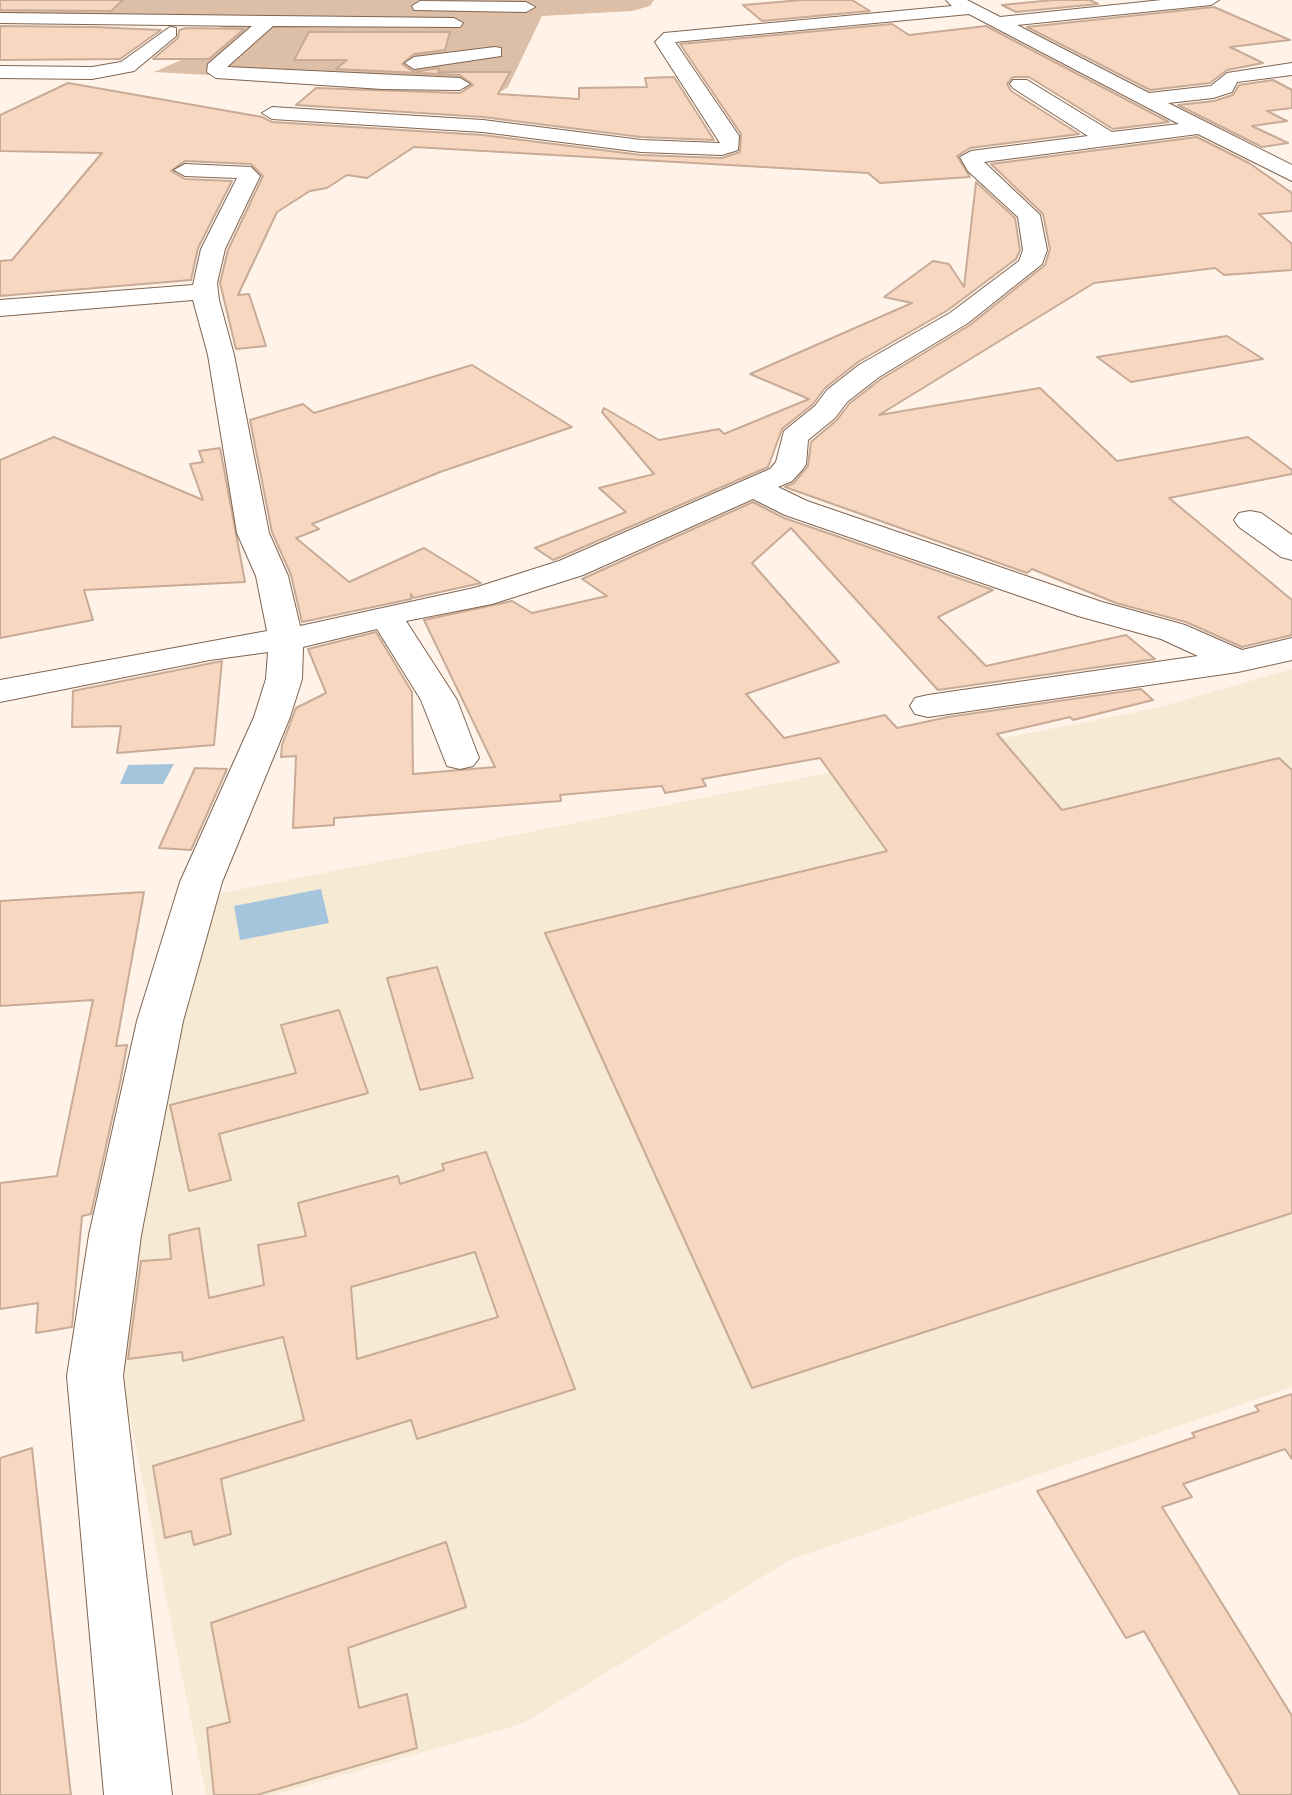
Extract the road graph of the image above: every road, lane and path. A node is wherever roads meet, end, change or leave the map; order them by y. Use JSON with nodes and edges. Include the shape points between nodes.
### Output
{"nodes":[{"id":1,"x":151,"y":0,"type":"edge"},
{"id":2,"x":954,"y":0,"type":"edge"},
{"id":3,"x":1211,"y":0,"type":"edge"},
{"id":4,"x":1175,"y":2,"type":"edge"},
{"id":5,"x":274,"y":3,"type":"dead end"},
{"id":6,"x":526,"y":7,"type":"dead end"},
{"id":7,"x":827,"y":8,"type":"dead end"},
{"id":8,"x":973,"y":9,"type":"junction"},
{"id":9,"x":0,"y":18,"type":"edge"},
{"id":10,"x":128,"y":21,"type":"junction"},
{"id":11,"x":267,"y":22,"type":"junction"},
{"id":12,"x":998,"y":22,"type":"junction"},
{"id":13,"x":454,"y":23,"type":"dead end"},
{"id":14,"x":852,"y":23,"type":"junction"},
{"id":15,"x":170,"y":32,"type":"dead end"},
{"id":16,"x":103,"y":50,"type":"dead end"},
{"id":17,"x":149,"y":51,"type":"junction"},
{"id":18,"x":495,"y":52,"type":"dead end"},
{"id":19,"x":1292,"y":69,"type":"edge"},
{"id":20,"x":0,"y":72,"type":"edge"},
{"id":21,"x":399,"y":83,"type":"junction"},
{"id":22,"x":460,"y":84,"type":"dead end"},
{"id":23,"x":1020,"y":84,"type":"dead end"},
{"id":24,"x":1147,"y":99,"type":"junction"},
{"id":25,"x":272,"y":113,"type":"dead end"},
{"id":26,"x":1202,"y":127,"type":"junction"},
{"id":27,"x":1108,"y":139,"type":"junction"},
{"id":28,"x":185,"y":170,"type":"dead end"},
{"id":29,"x":1292,"y":174,"type":"edge"},
{"id":30,"x":206,"y":291,"type":"junction"},
{"id":31,"x":0,"y":308,"type":"edge"},
{"id":32,"x":754,"y":487,"type":"junction"},
{"id":33,"x":1250,"y":520,"type":"dead end"},
{"id":34,"x":1292,"y":550,"type":"edge"},
{"id":35,"x":386,"y":617,"type":"junction"},
{"id":36,"x":286,"y":640,"type":"junction"},
{"id":37,"x":1292,"y":649,"type":"edge"},
{"id":38,"x":1238,"y":661,"type":"junction"},
{"id":39,"x":0,"y":691,"type":"edge"},
{"id":40,"x":928,"y":706,"type":"dead end"},
{"id":41,"x":460,"y":758,"type":"dead end"},
{"id":42,"x":138,"y":1795,"type":"edge"}],
"edges":[{"from":1,"to":10,"type":"street"},
{"from":2,"to":8,"type":"street"},
{"from":3,"to":4,"type":"street"},
{"from":4,"to":12,"type":"street"},
{"from":5,"to":6,"type":"street"},
{"from":7,"to":14,"type":"street"},
{"from":8,"to":12,"type":"street"},
{"from":8,"to":14,"type":"street"},
{"from":9,"to":10,"type":"street"},
{"from":10,"to":11,"type":"street"},
{"from":11,"to":13,"type":"street"},
{"from":11,"to":21,"type":"street","via":[[216,72]]},
{"from":12,"to":24,"type":"street"},
{"from":14,"to":25,"type":"street","via":[[670,37],[664,42],[729,136],[731,146],[722,149]]},
{"from":15,"to":17,"type":"street"},
{"from":16,"to":17,"type":"street"},
{"from":17,"to":20,"type":"street","via":[[127,67],[92,73]]},
{"from":18,"to":21,"type":"street","via":[[415,61]]},
{"from":19,"to":24,"type":"street","via":[[1234,77],[1213,92]]},
{"from":21,"to":22,"type":"street"},
{"from":23,"to":27,"type":"street"},
{"from":24,"to":26,"type":"street"},
{"from":26,"to":27,"type":"street"},
{"from":26,"to":29,"type":"street"},
{"from":27,"to":32,"type":"street","via":[[971,157],[1029,215],[1035,250],[1030,264],[959,318],[837,396],[794,437],[791,464],[781,475]]},
{"from":28,"to":30,"type":"street","via":[[249,176],[213,249]]},
{"from":30,"to":31,"type":"street"},
{"from":30,"to":36,"type":"street","via":[[253,533],[272,576]]},
{"from":32,"to":35,"type":"street","via":[[571,568],[480,597]]},
{"from":32,"to":38,"type":"street","via":[[796,508],[1090,609],[1173,632]]},
{"from":33,"to":34,"type":"street"},
{"from":35,"to":36,"type":"street"},
{"from":35,"to":41,"type":"street","via":[[439,700]]},
{"from":36,"to":39,"type":"street","via":[[210,649]]},
{"from":36,"to":42,"type":"street","via":[[284,679],[272,717],[201,882],[160,1021],[105,1297],[95,1376],[99,1438]]},
{"from":37,"to":38,"type":"street"},
{"from":38,"to":40,"type":"street"}]}
